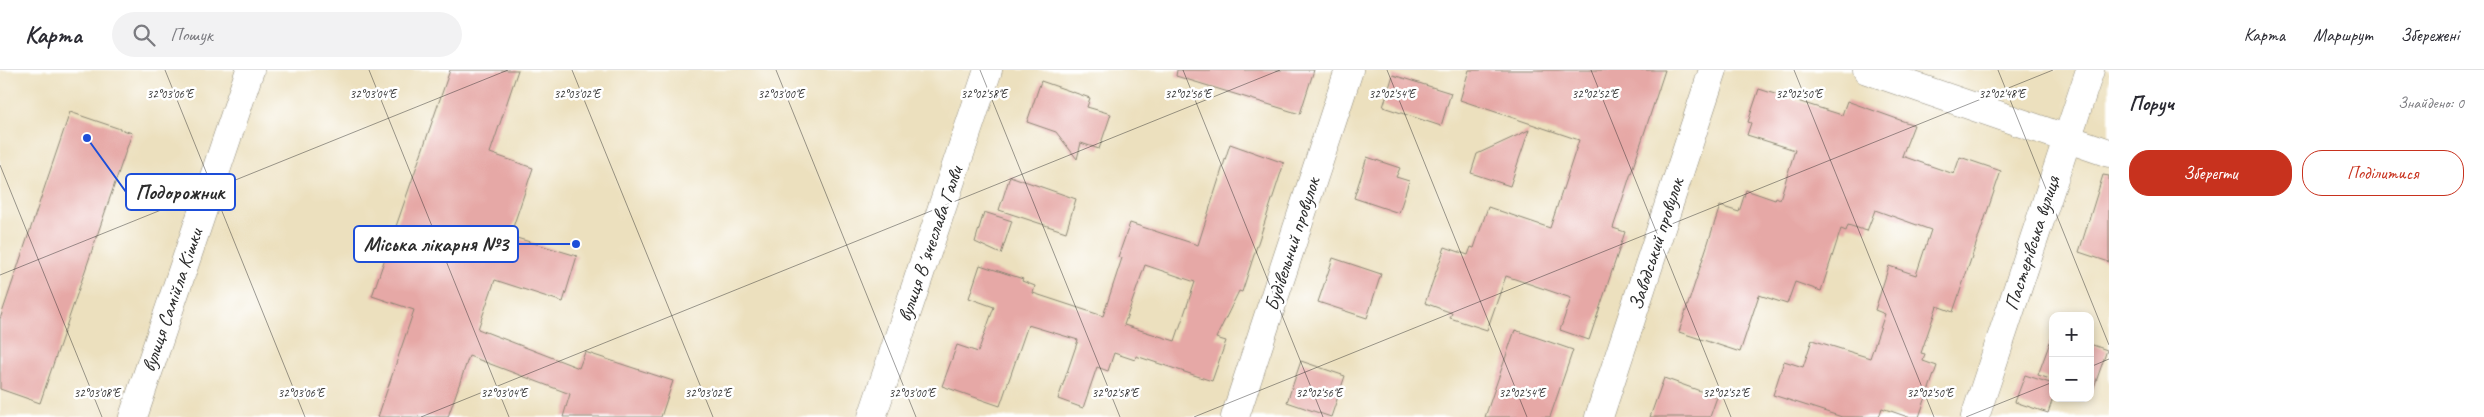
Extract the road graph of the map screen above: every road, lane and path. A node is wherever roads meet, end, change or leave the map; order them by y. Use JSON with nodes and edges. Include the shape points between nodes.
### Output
{"nodes":[{"id":1,"x":250,"y":70,"type":"edge"},
{"id":2,"x":988,"y":70,"type":"edge"},
{"id":3,"x":1349,"y":70,"type":"edge"},
{"id":4,"x":1714,"y":70,"type":"edge"},
{"id":5,"x":1866,"y":70,"type":"edge"},
{"id":6,"x":2090,"y":70,"type":"edge"},
{"id":7,"x":2066,"y":140,"type":"junction"},
{"id":8,"x":2109,"y":153,"type":"edge"},
{"id":9,"x":133,"y":417,"type":"edge"},
{"id":10,"x":872,"y":417,"type":"edge"},
{"id":11,"x":1235,"y":417,"type":"edge"},
{"id":12,"x":1599,"y":417,"type":"edge"},
{"id":13,"x":1976,"y":417,"type":"edge"}],
"edges":[{"from":1,"to":9,"type":"street","name":"вулиця Самійла Кішки"},
{"from":2,"to":10,"type":"street","name":"вулиця Вʼячеслава Галви"},
{"from":3,"to":11,"type":"street","name":"Будівельний провулок"},
{"from":4,"to":12,"type":"street","name":"Заводський провулок"},
{"from":5,"to":7,"type":"street"},
{"from":6,"to":7,"type":"street","name":"Пастерівська вулиця"},
{"from":7,"to":8,"type":"street"},
{"from":7,"to":13,"type":"street","name":"Пастерівська вулиця"}]}
